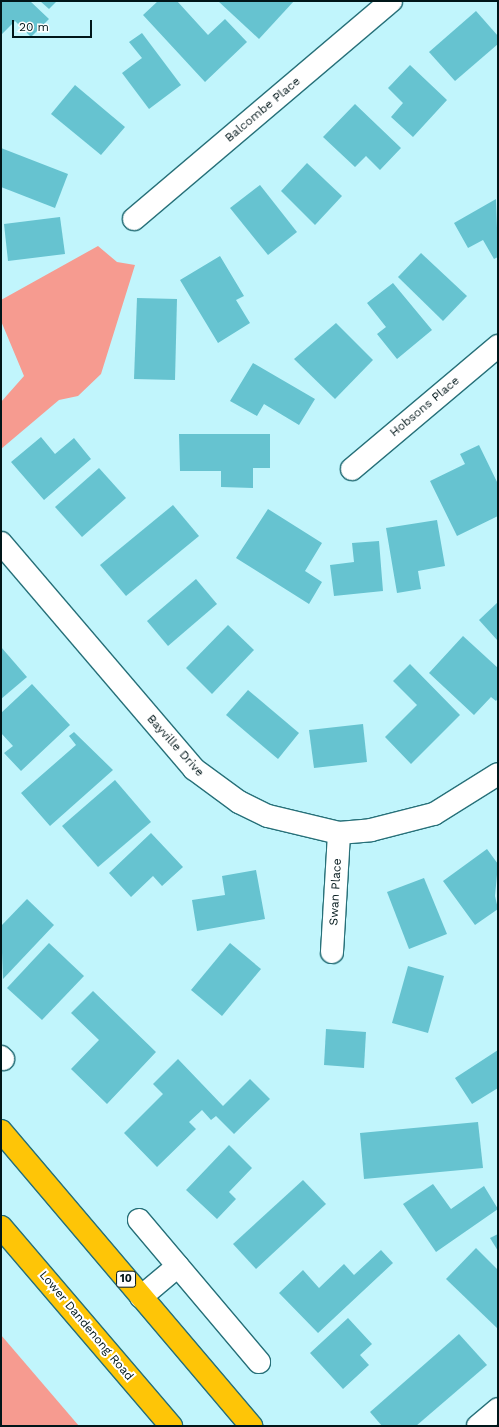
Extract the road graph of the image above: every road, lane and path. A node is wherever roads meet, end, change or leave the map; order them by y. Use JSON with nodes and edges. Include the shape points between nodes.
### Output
{"nodes":[{"id":1,"x":392,"y":1,"type":"edge"},
{"id":2,"x":134,"y":219,"type":"dead end"},
{"id":3,"x":498,"y":346,"type":"edge"},
{"id":4,"x":352,"y":469,"type":"dead end"},
{"id":5,"x":1,"y":543,"type":"edge"},
{"id":6,"x":498,"y":774,"type":"edge"},
{"id":7,"x":339,"y":833,"type":"junction"},
{"id":8,"x":332,"y":952,"type":"dead end"},
{"id":9,"x":1,"y":1131,"type":"edge"},
{"id":10,"x":139,"y":1220,"type":"dead end"},
{"id":11,"x":1,"y":1227,"type":"edge"},
{"id":12,"x":178,"y":1266,"type":"junction"},
{"id":13,"x":141,"y":1296,"type":"junction"},
{"id":14,"x":259,"y":1362,"type":"dead end"},
{"id":15,"x":498,"y":1409,"type":"edge"},
{"id":16,"x":171,"y":1426,"type":"edge"},
{"id":17,"x":251,"y":1426,"type":"edge"},
{"id":18,"x":478,"y":1426,"type":"edge"}],
"edges":[{"from":1,"to":2,"type":"street","name":"Balcombe Place"},
{"from":3,"to":4,"type":"street","name":"Hobsons Place"},
{"from":5,"to":7,"type":"street","name":"Bayville Drive","via":[[179,753],[213,785],[268,816]]},
{"from":6,"to":7,"type":"street","name":"Bayville Drive","via":[[434,814],[401,824]]},
{"from":7,"to":8,"type":"street","name":"Swan Place"},
{"from":9,"to":13,"type":"highway","number":"10"},
{"from":10,"to":12,"type":"street"},
{"from":11,"to":16,"type":"highway","name":"Lower Dandenong Road"},
{"from":12,"to":13,"type":"street"},
{"from":12,"to":14,"type":"street"},
{"from":13,"to":17,"type":"highway","number":"10"},
{"from":15,"to":18,"type":"street"}]}
